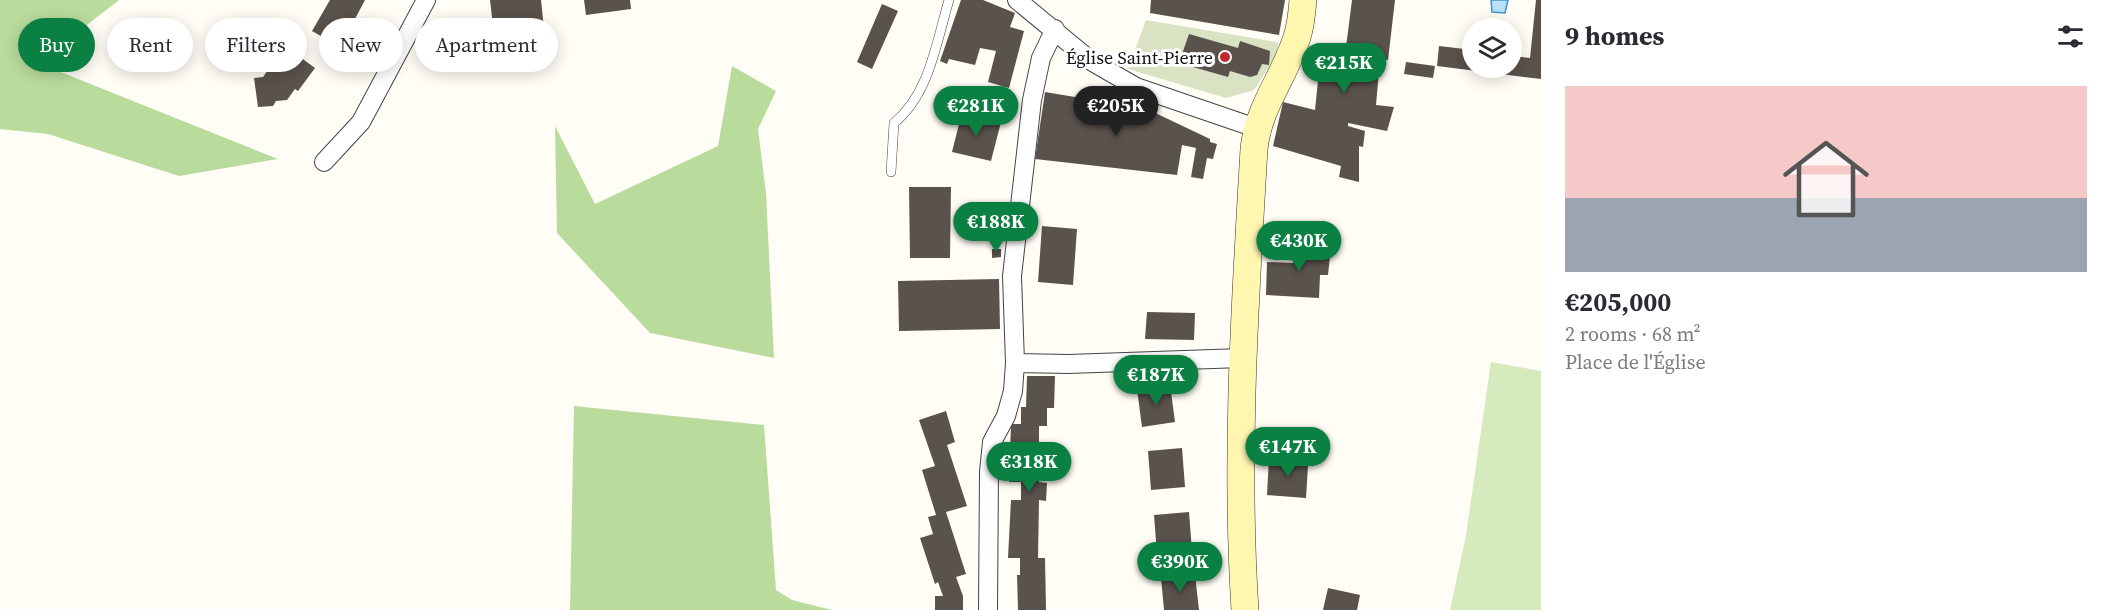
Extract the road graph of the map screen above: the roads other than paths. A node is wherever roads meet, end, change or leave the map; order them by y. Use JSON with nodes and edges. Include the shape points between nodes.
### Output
{"nodes":[{"id":1,"x":426,"y":0,"type":"edge"},
{"id":2,"x":949,"y":0,"type":"edge"},
{"id":3,"x":1017,"y":0,"type":"edge"},
{"id":4,"x":1303,"y":0,"type":"edge"},
{"id":5,"x":1055,"y":29,"type":"junction"},
{"id":6,"x":1256,"y":128,"type":"junction"},
{"id":7,"x":324,"y":162,"type":"dead end"},
{"id":8,"x":891,"y":172,"type":"dead end"},
{"id":9,"x":1242,"y":358,"type":"junction"},
{"id":10,"x":1015,"y":363,"type":"junction"},
{"id":11,"x":988,"y":610,"type":"edge"},
{"id":12,"x":1245,"y":610,"type":"edge"}],
"edges":[{"from":1,"to":7,"type":"street","via":[[362,122]]},
{"from":2,"to":8,"type":"lane","via":[[925,82],[910,109],[894,123]]},
{"from":3,"to":5,"type":"street"},
{"from":4,"to":6,"type":"main road","via":[[1298,36]]},
{"from":5,"to":6,"type":"street","via":[[1091,61],[1136,87]]},
{"from":5,"to":10,"type":"street","via":[[1041,58],[1032,100],[1012,276]]},
{"from":6,"to":9,"type":"main road"},
{"from":9,"to":10,"type":"street"},
{"from":9,"to":12,"type":"main road","via":[[1240,461]]},
{"from":10,"to":11,"type":"street","via":[[1006,416],[992,442]]}]}
